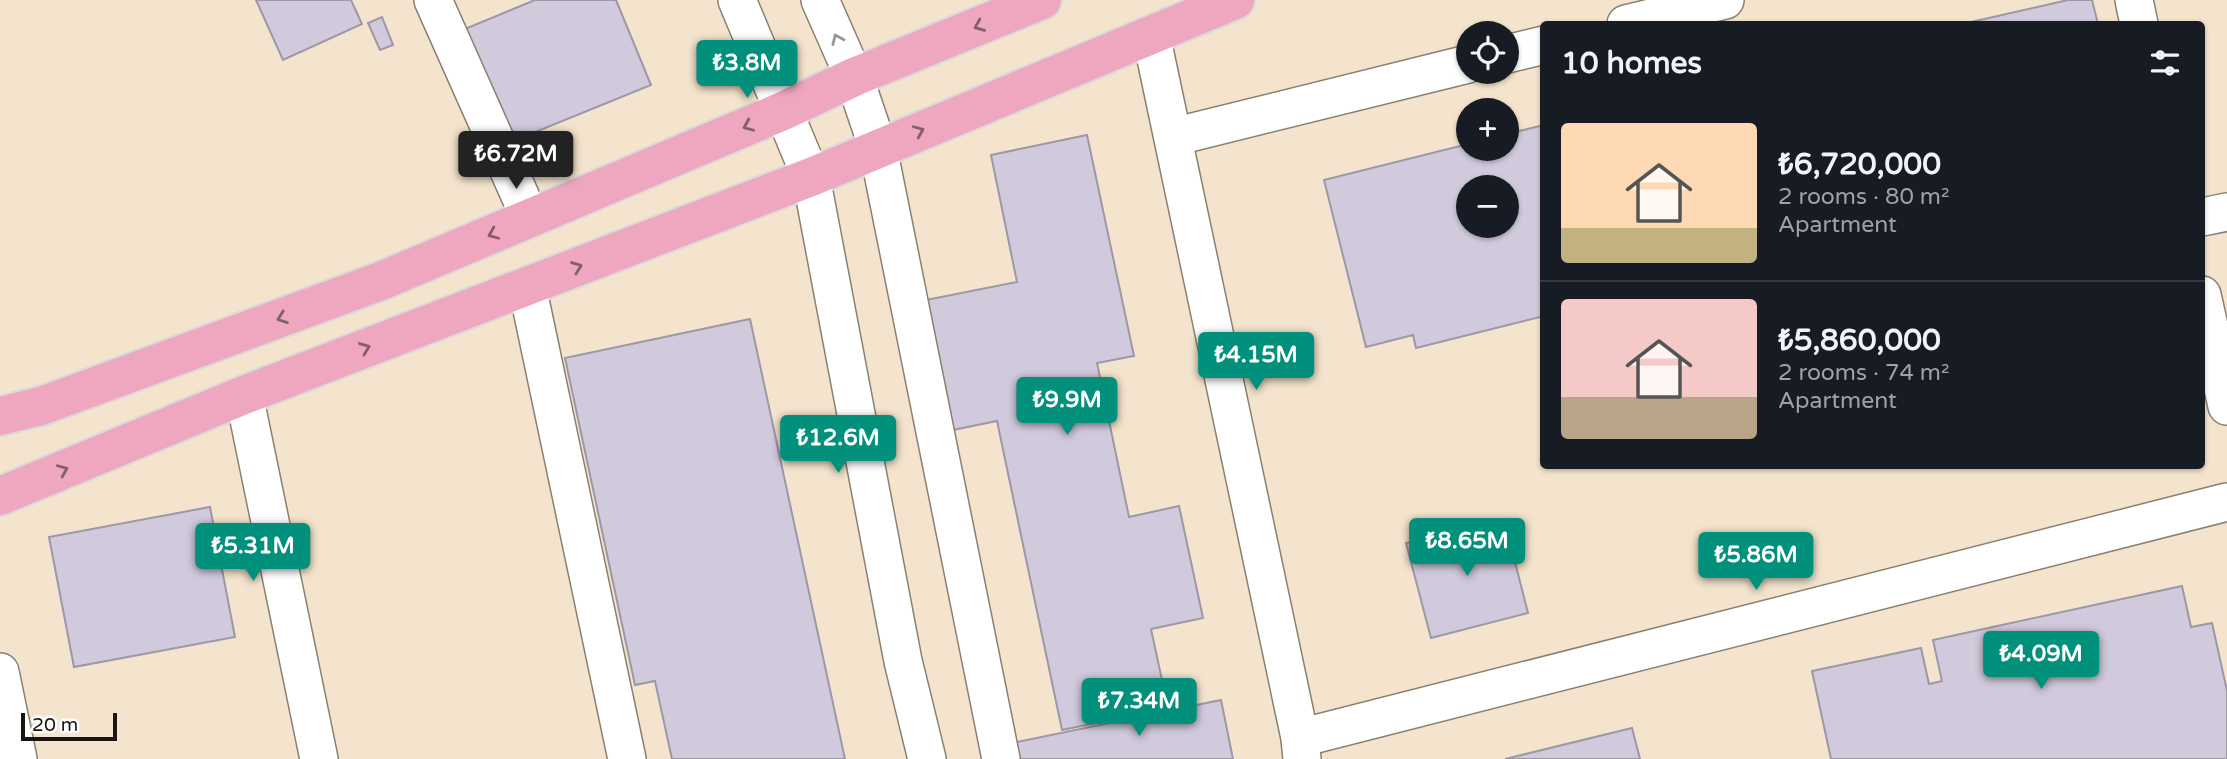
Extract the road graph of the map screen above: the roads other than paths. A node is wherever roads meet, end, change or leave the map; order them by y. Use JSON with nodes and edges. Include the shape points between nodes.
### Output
{"nodes":[{"id":1,"x":433,"y":0,"type":"edge"},
{"id":2,"x":737,"y":0,"type":"edge"},
{"id":3,"x":820,"y":0,"type":"edge"},
{"id":4,"x":1042,"y":0,"type":"edge"},
{"id":5,"x":1235,"y":0,"type":"edge"},
{"id":6,"x":1726,"y":0,"type":"edge"},
{"id":7,"x":2134,"y":0,"type":"edge"},
{"id":8,"x":1638,"y":21,"type":"edge"},
{"id":9,"x":2139,"y":21,"type":"edge"},
{"id":10,"x":1151,"y":35,"type":"junction"},
{"id":11,"x":1540,"y":46,"type":"edge"},
{"id":12,"x":1519,"y":51,"type":"edge"},
{"id":13,"x":1456,"y":67,"type":"edge"},
{"id":14,"x":854,"y":77,"type":"junction"},
{"id":15,"x":783,"y":111,"type":"junction"},
{"id":16,"x":1173,"y":137,"type":"junction"},
{"id":17,"x":878,"y":148,"type":"junction"},
{"id":18,"x":811,"y":177,"type":"junction"},
{"id":19,"x":2227,"y":212,"type":"edge"},
{"id":20,"x":2205,"y":216,"type":"edge"},
{"id":21,"x":530,"y":218,"type":"junction"},
{"id":22,"x":527,"y":286,"type":"junction"},
{"id":23,"x":2205,"y":308,"type":"edge"},
{"id":24,"x":244,"y":395,"type":"junction"},
{"id":25,"x":2227,"y":406,"type":"edge"},
{"id":26,"x":0,"y":416,"type":"edge"},
{"id":27,"x":0,"y":496,"type":"edge"},
{"id":28,"x":2227,"y":502,"type":"edge"},
{"id":29,"x":0,"y":672,"type":"edge"},
{"id":30,"x":1301,"y":749,"type":"edge"},
{"id":31,"x":18,"y":759,"type":"edge"},
{"id":32,"x":319,"y":759,"type":"edge"},
{"id":33,"x":627,"y":759,"type":"edge"},
{"id":34,"x":927,"y":759,"type":"edge"},
{"id":35,"x":1001,"y":759,"type":"edge"}],
"edges":[{"from":1,"to":21,"type":"street"},
{"from":2,"to":15,"type":"street"},
{"from":14,"to":3,"type":"street","one_way":true},
{"from":4,"to":14,"type":"main road","one_way":true},
{"from":5,"to":10,"type":"main road"},
{"from":6,"to":8,"type":"street"},
{"from":7,"to":9,"type":"street"},
{"from":10,"to":16,"type":"street"},
{"from":17,"to":10,"type":"main road","one_way":true},
{"from":11,"to":12,"type":"street"},
{"from":13,"to":16,"type":"street"},
{"from":14,"to":15,"type":"main road"},
{"from":14,"to":17,"type":"street"},
{"from":15,"to":18,"type":"street"},
{"from":15,"to":21,"type":"main road","one_way":true},
{"from":16,"to":30,"type":"street"},
{"from":17,"to":18,"type":"main road"},
{"from":17,"to":35,"type":"street"},
{"from":22,"to":18,"type":"main road","one_way":true},
{"from":18,"to":34,"type":"street","via":[[903,662]]},
{"from":19,"to":20,"type":"street"},
{"from":21,"to":26,"type":"main road","one_way":true,"via":[[381,281],[41,406]]},
{"from":24,"to":22,"type":"main road","one_way":true},
{"from":22,"to":33,"type":"street"},
{"from":23,"to":25,"type":"street"},
{"from":27,"to":24,"type":"main road","one_way":true},
{"from":24,"to":32,"type":"street"},
{"from":28,"to":30,"type":"street"},
{"from":29,"to":31,"type":"street"}]}
